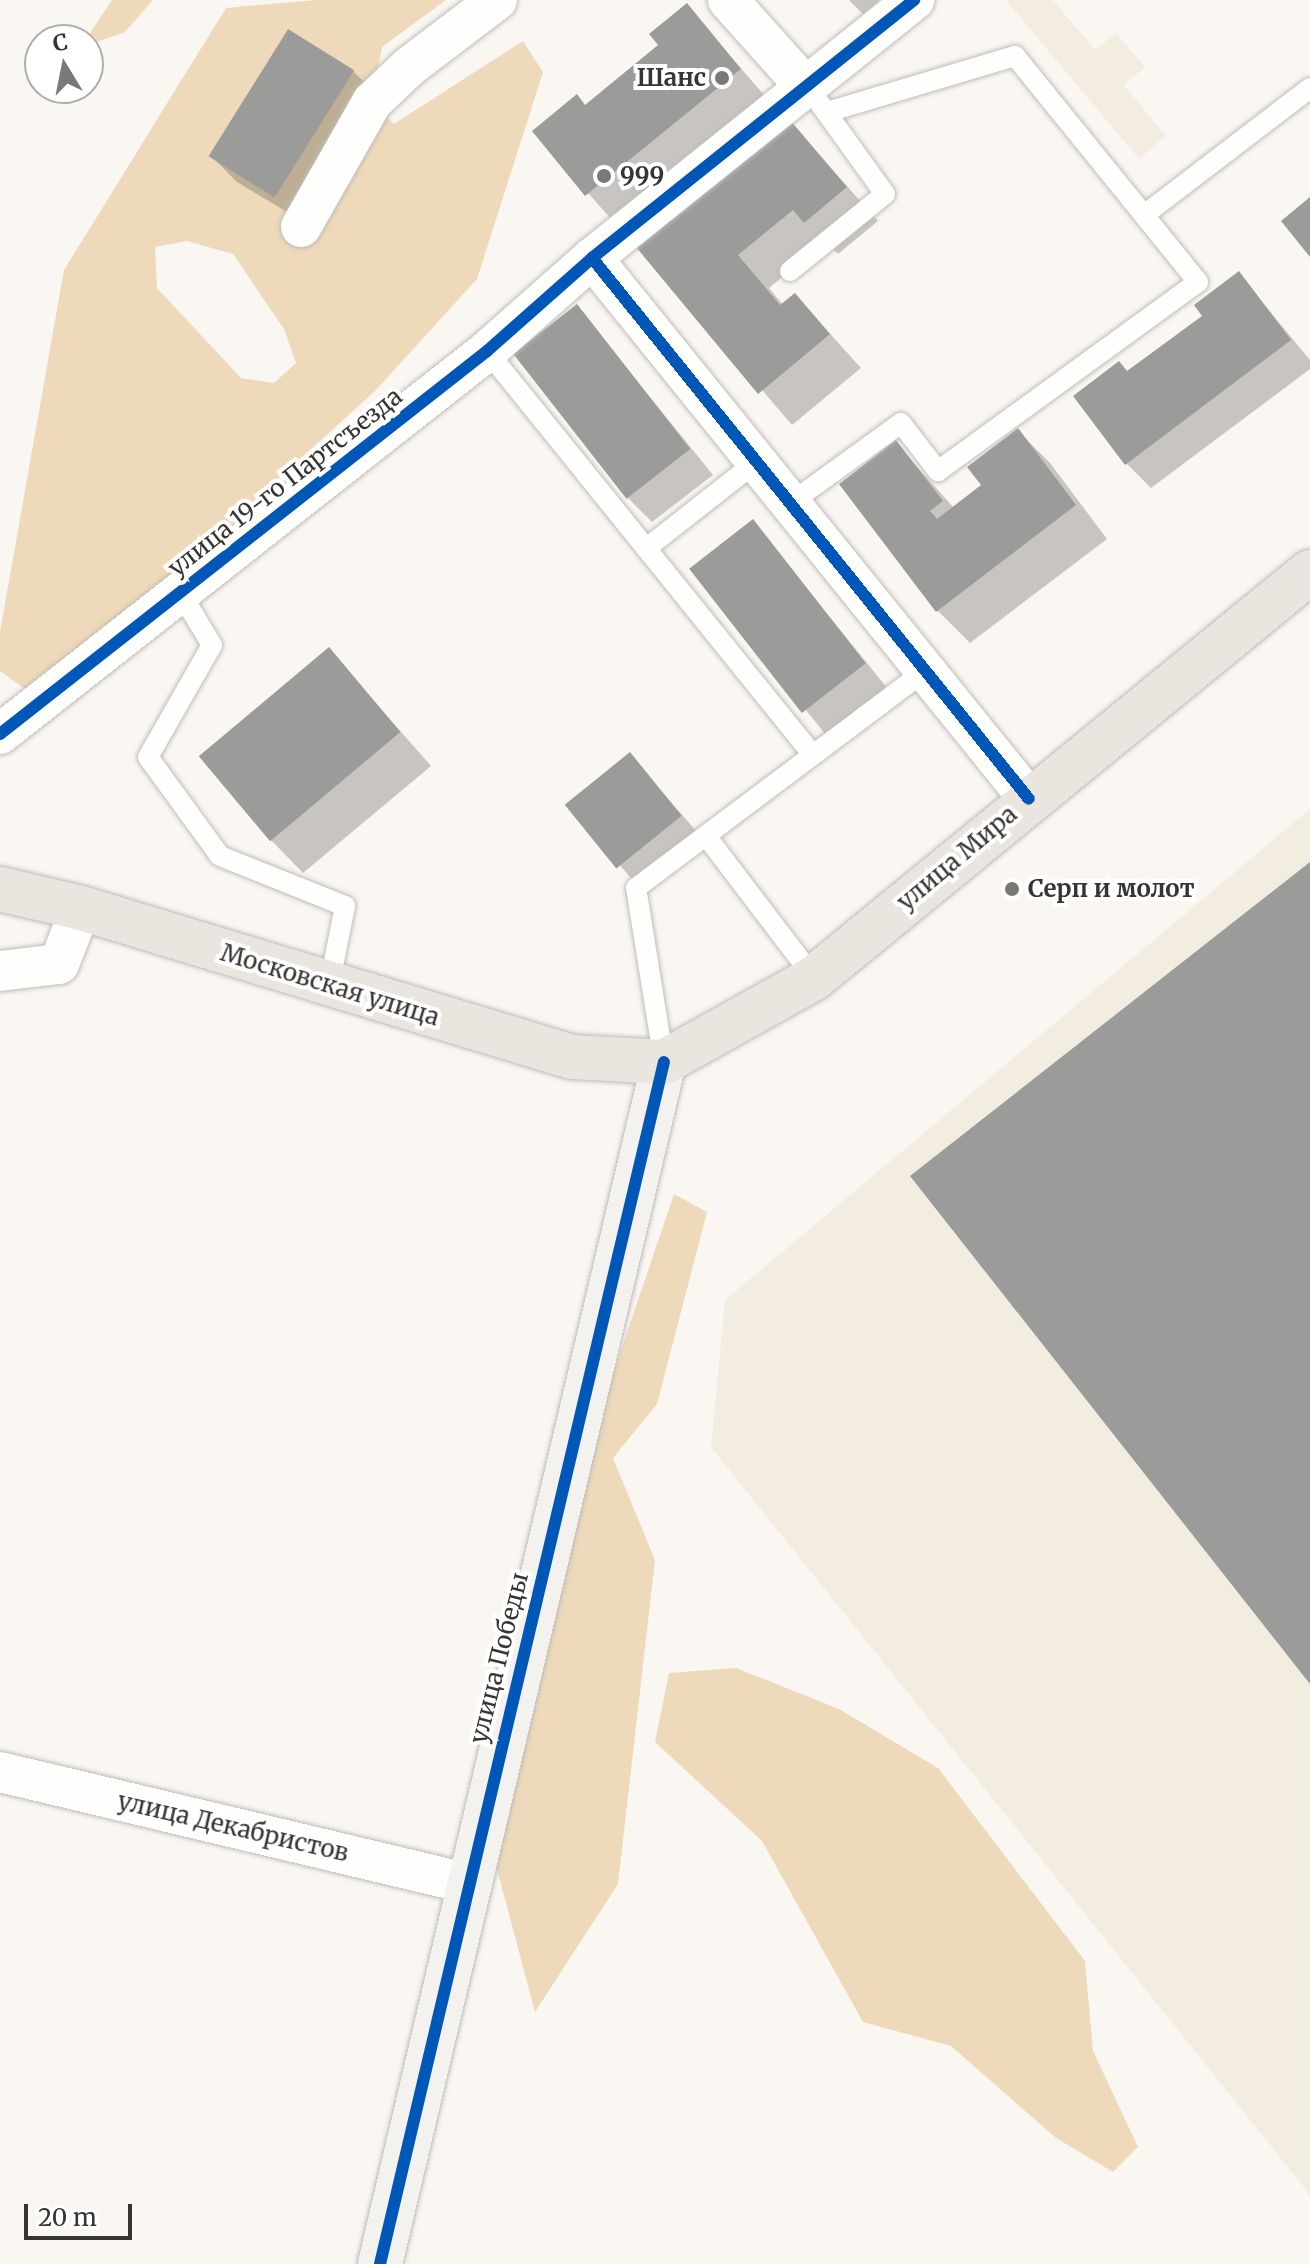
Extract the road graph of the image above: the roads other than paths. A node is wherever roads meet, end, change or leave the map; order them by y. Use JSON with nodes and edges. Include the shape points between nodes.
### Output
{"nodes":[{"id":1,"x":497,"y":0,"type":"edge"},
{"id":2,"x":728,"y":0,"type":"edge"},
{"id":3,"x":914,"y":0,"type":"edge"},
{"id":4,"x":1310,"y":88,"type":"edge"},
{"id":5,"x":816,"y":99,"type":"junction"},
{"id":6,"x":1144,"y":215,"type":"junction"},
{"id":7,"x":301,"y":227,"type":"dead end"},
{"id":8,"x":592,"y":258,"type":"junction"},
{"id":9,"x":790,"y":271,"type":"dead end"},
{"id":10,"x":487,"y":351,"type":"junction"},
{"id":11,"x":756,"y":462,"type":"junction"},
{"id":12,"x":789,"y":504,"type":"junction"},
{"id":13,"x":648,"y":547,"type":"junction"},
{"id":14,"x":1310,"y":572,"type":"edge"},
{"id":15,"x":180,"y":592,"type":"junction"},
{"id":16,"x":924,"y":672,"type":"junction"},
{"id":17,"x":0,"y":734,"type":"edge"},
{"id":18,"x":813,"y":755,"type":"junction"},
{"id":19,"x":1029,"y":799,"type":"junction"},
{"id":20,"x":706,"y":836,"type":"junction"},
{"id":21,"x":0,"y":889,"type":"edge"},
{"id":22,"x":81,"y":908,"type":"junction"},
{"id":23,"x":0,"y":971,"type":"edge"},
{"id":24,"x":814,"y":978,"type":"junction"},
{"id":25,"x":329,"y":986,"type":"junction"},
{"id":26,"x":664,"y":1062,"type":"junction"},
{"id":27,"x":0,"y":1772,"type":"edge"},
{"id":28,"x":467,"y":1883,"type":"junction"},
{"id":29,"x":380,"y":2264,"type":"edge"}],
"edges":[{"from":1,"to":7,"type":"street","via":[[372,102]]},
{"from":2,"to":5,"type":"street"},
{"from":3,"to":5,"type":"street","name":"улица 19-го Партсъезда"},
{"from":4,"to":6,"type":"lane"},
{"from":5,"to":6,"type":"lane","via":[[1015,56]]},
{"from":5,"to":8,"type":"street","name":"улица 19-го Партсъезда"},
{"from":5,"to":9,"type":"lane","via":[[885,194]]},
{"from":6,"to":12,"type":"lane","via":[[1198,282],[938,471],[901,423]]},
{"from":8,"to":10,"type":"street","name":"улица 19-го Партсъезда"},
{"from":8,"to":11,"type":"street"},
{"from":10,"to":13,"type":"lane"},
{"from":10,"to":15,"type":"street","name":"улица 19-го Партсъезда"},
{"from":11,"to":12,"type":"street"},
{"from":11,"to":13,"type":"lane"},
{"from":12,"to":16,"type":"street"},
{"from":13,"to":18,"type":"lane"},
{"from":14,"to":19,"type":"main road","name":"улица Мира"},
{"from":15,"to":17,"type":"street","name":"улица 19-го Партсъезда"},
{"from":15,"to":25,"type":"lane","via":[[212,645],[148,757],[220,856],[345,906]]},
{"from":16,"to":18,"type":"lane"},
{"from":16,"to":19,"type":"street"},
{"from":18,"to":20,"type":"lane"},
{"from":19,"to":24,"type":"main road","name":"улица Мира"},
{"from":20,"to":24,"type":"lane"},
{"from":20,"to":26,"type":"lane","via":[[636,888]]},
{"from":21,"to":22,"type":"main road","name":"Московская улица"},
{"from":22,"to":23,"type":"street","via":[[59,964]]},
{"from":22,"to":25,"type":"main road","name":"Московская улица"},
{"from":24,"to":26,"type":"main road","name":"улица Мира"},
{"from":25,"to":26,"type":"main road","name":"Московская улица","via":[[572,1057]]},
{"from":26,"to":28,"type":"street","name":"улица Победы"},
{"from":27,"to":28,"type":"street","name":"улица Декабристов"},
{"from":28,"to":29,"type":"street","name":"улица Победы"}]}
